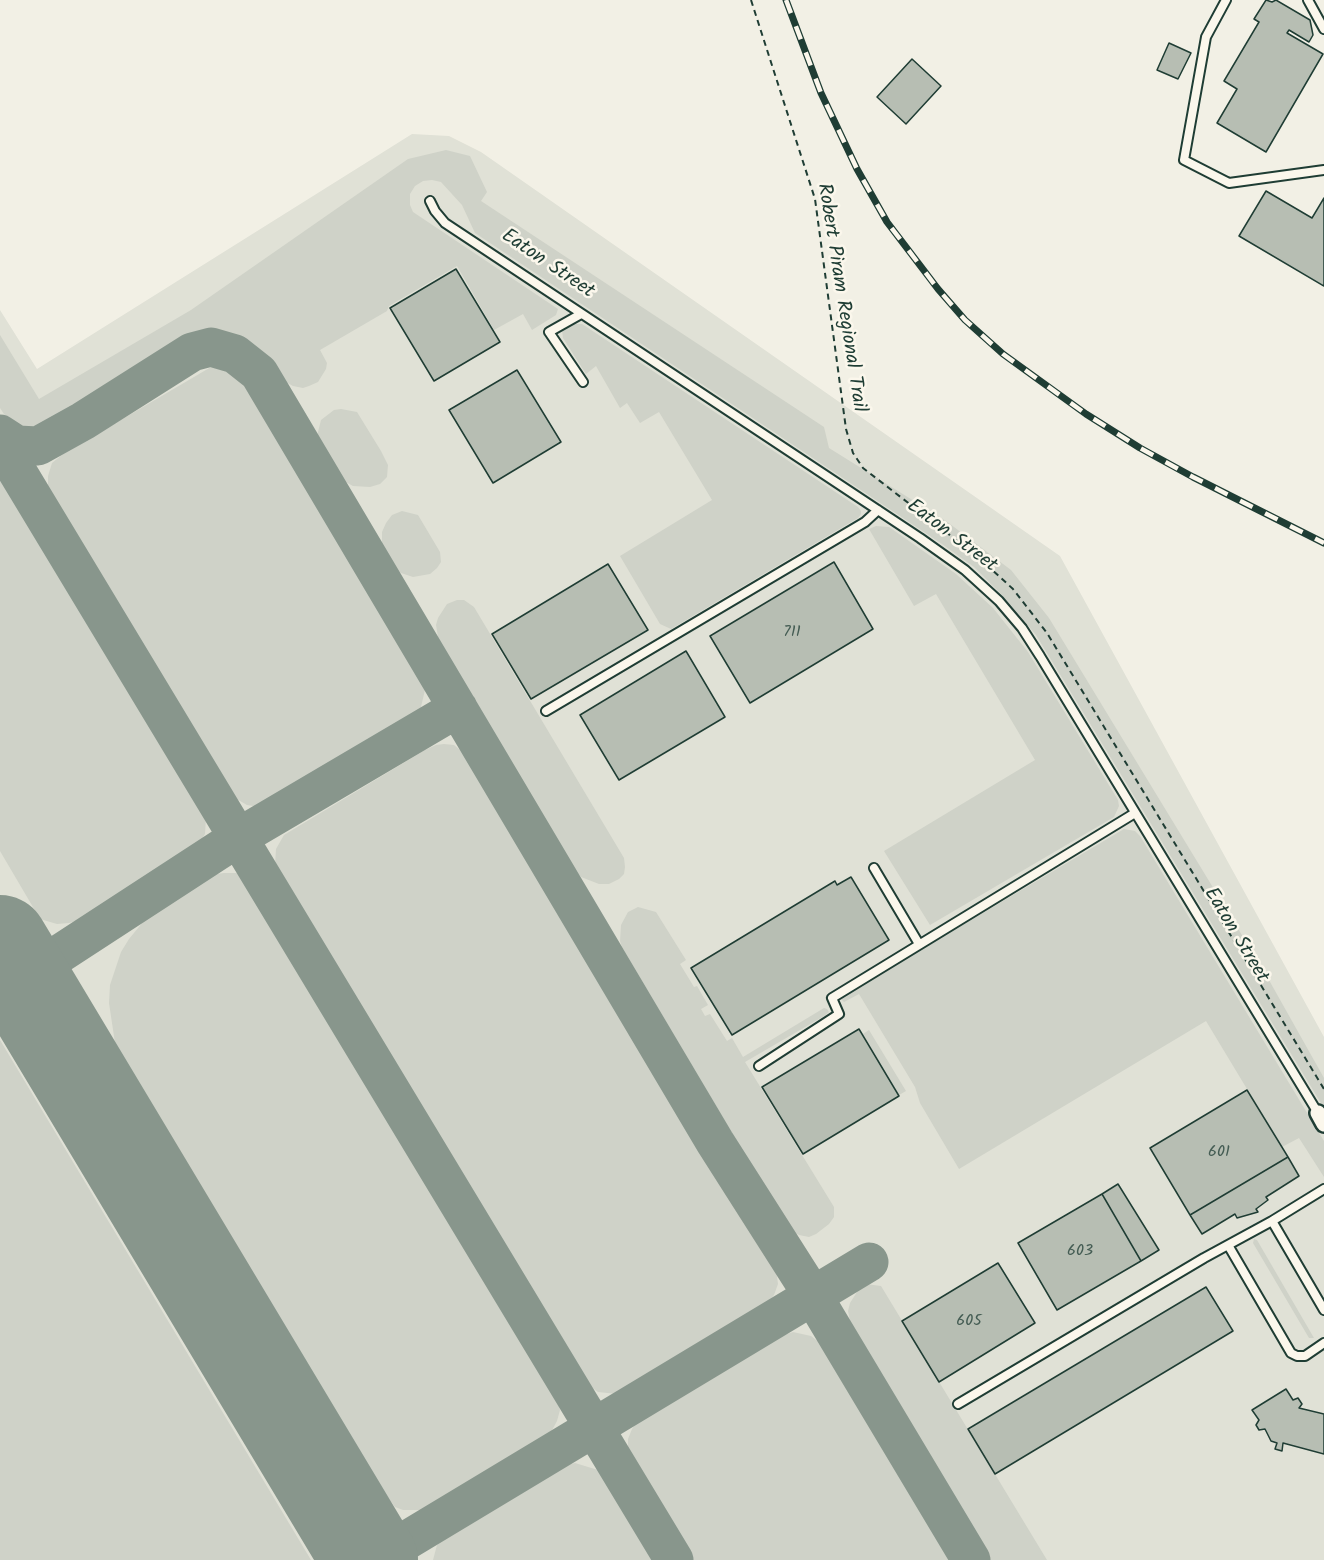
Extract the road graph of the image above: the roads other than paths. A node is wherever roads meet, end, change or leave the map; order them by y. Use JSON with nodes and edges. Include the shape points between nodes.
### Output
{"nodes":[{"id":1,"x":1226,"y":0,"type":"edge"},
{"id":2,"x":1308,"y":0,"type":"edge"},
{"id":3,"x":1324,"y":29,"type":"edge"},
{"id":4,"x":1324,"y":170,"type":"edge"},
{"id":5,"x":430,"y":201,"type":"dead end"},
{"id":6,"x":581,"y":314,"type":"junction"},
{"id":7,"x":583,"y":382,"type":"dead end"},
{"id":8,"x":878,"y":510,"type":"junction"},
{"id":9,"x":546,"y":711,"type":"dead end"},
{"id":10,"x":1135,"y":813,"type":"junction"},
{"id":11,"x":874,"y":867,"type":"dead end"},
{"id":12,"x":919,"y":944,"type":"junction"},
{"id":13,"x":759,"y":1066,"type":"dead end"},
{"id":14,"x":1321,"y":1118,"type":"edge"},
{"id":15,"x":1324,"y":1189,"type":"edge"},
{"id":16,"x":1272,"y":1221,"type":"junction"},
{"id":17,"x":1228,"y":1245,"type":"junction"},
{"id":18,"x":1324,"y":1310,"type":"edge"},
{"id":19,"x":1324,"y":1343,"type":"edge"},
{"id":20,"x":958,"y":1404,"type":"dead end"}],
"edges":[{"from":1,"to":4,"type":"lane","via":[[1206,37],[1184,160],[1229,183]]},
{"from":2,"to":3,"type":"lane"},
{"from":5,"to":6,"type":"lane","name":"Eaton Street","via":[[445,223]]},
{"from":6,"to":7,"type":"lane","via":[[549,332]]},
{"from":6,"to":8,"type":"lane","name":"Eaton Street"},
{"from":8,"to":9,"type":"lane","via":[[865,522]]},
{"from":8,"to":10,"type":"lane","name":"Eaton Street","via":[[965,570],[1022,628]]},
{"from":10,"to":12,"type":"lane"},
{"from":10,"to":14,"type":"lane","name":"Eaton Street"},
{"from":11,"to":12,"type":"lane"},
{"from":12,"to":13,"type":"lane","via":[[832,998],[839,1014]]},
{"from":15,"to":16,"type":"lane"},
{"from":16,"to":17,"type":"lane"},
{"from":16,"to":18,"type":"lane"},
{"from":17,"to":19,"type":"lane","via":[[1291,1353],[1305,1356]]},
{"from":17,"to":20,"type":"lane"}]}
